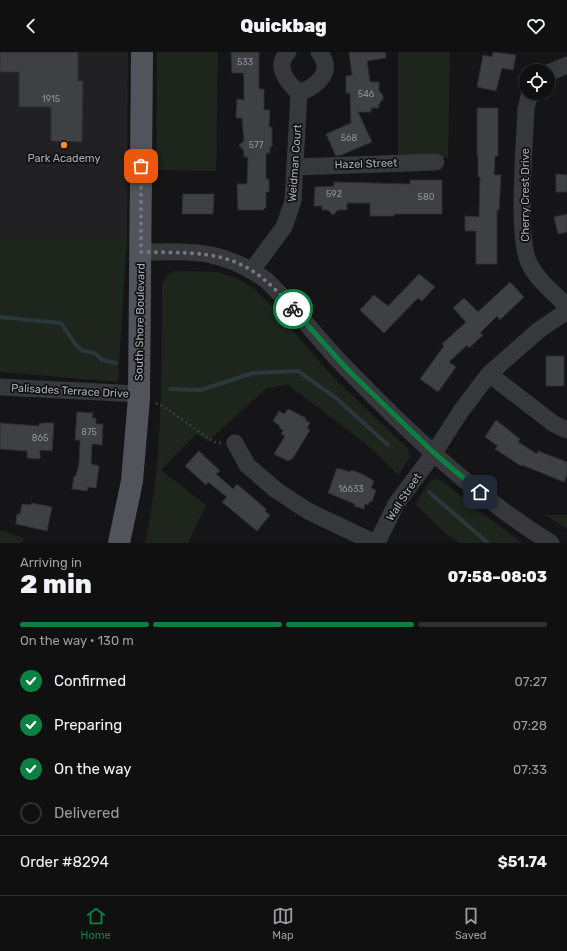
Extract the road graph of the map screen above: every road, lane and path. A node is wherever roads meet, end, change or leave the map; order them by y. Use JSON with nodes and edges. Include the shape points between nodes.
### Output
{"nodes":[{"id":1,"x":142,"y":52,"type":"edge"},
{"id":2,"x":288,"y":52,"type":"edge"},
{"id":3,"x":319,"y":52,"type":"edge"},
{"id":4,"x":567,"y":65,"type":"edge"},
{"id":5,"x":555,"y":70,"type":"edge"},
{"id":6,"x":299,"y":93,"type":"junction"},
{"id":7,"x":528,"y":100,"type":"edge"},
{"id":8,"x":436,"y":162,"type":"dead end"},
{"id":9,"x":296,"y":167,"type":"junction"},
{"id":10,"x":141,"y":252,"type":"junction"},
{"id":11,"x":252,"y":270,"type":"junction"},
{"id":12,"x":567,"y":306,"type":"edge"},
{"id":13,"x":567,"y":311,"type":"edge"},
{"id":14,"x":489,"y":374,"type":"junction"},
{"id":15,"x":0,"y":387,"type":"edge"},
{"id":16,"x":139,"y":396,"type":"junction"},
{"id":17,"x":567,"y":430,"type":"edge"},
{"id":18,"x":235,"y":443,"type":"joint"},
{"id":19,"x":434,"y":453,"type":"junction"},
{"id":20,"x":119,"y":543,"type":"edge"},
{"id":21,"x":376,"y":543,"type":"edge"},
{"id":22,"x":551,"y":543,"type":"edge"}],
"edges":[{"from":1,"to":10,"type":"main road","name":"South Shore Boulevard"},
{"from":2,"to":6,"type":"street","via":[[282,59],[283,74]]},
{"from":3,"to":6,"type":"street","via":[[324,61],[324,74],[315,86]]},
{"from":4,"to":5,"type":"street"},
{"from":6,"to":9,"type":"street","name":"Weidman Court"},
{"from":7,"to":12,"type":"street","name":"Cherry Crest Drive","via":[[523,211],[524,247],[529,263],[548,289]]},
{"from":8,"to":9,"type":"street","name":"Hazel Street"},
{"from":9,"to":11,"type":"street","name":"Weidman Court","via":[[289,215],[279,236]]},
{"from":10,"to":11,"type":"street","via":[[194,252],[213,255],[233,260]]},
{"from":10,"to":16,"type":"main road","name":"South Shore Boulevard"},
{"from":11,"to":19,"type":"street","via":[[277,290],[347,369]]},
{"from":13,"to":14,"type":"street","name":"Wall Street","via":[[539,330]]},
{"from":14,"to":17,"type":"street","via":[[554,424]]},
{"from":14,"to":19,"type":"street","name":"Wall Street","via":[[460,411]]},
{"from":15,"to":16,"type":"street","name":"Palisades Terrace Drive"},
{"from":16,"to":18,"type":"path","via":[[161,404],[217,443]]},
{"from":16,"to":20,"type":"main road","name":"South Shore Boulevard","via":[[131,488]]},
{"from":18,"to":21,"type":"street","via":[[247,465],[276,490],[308,511]]},
{"from":19,"to":21,"type":"street","name":"Wall Street","via":[[396,504]]},
{"from":19,"to":22,"type":"street","via":[[499,507]]}]}
